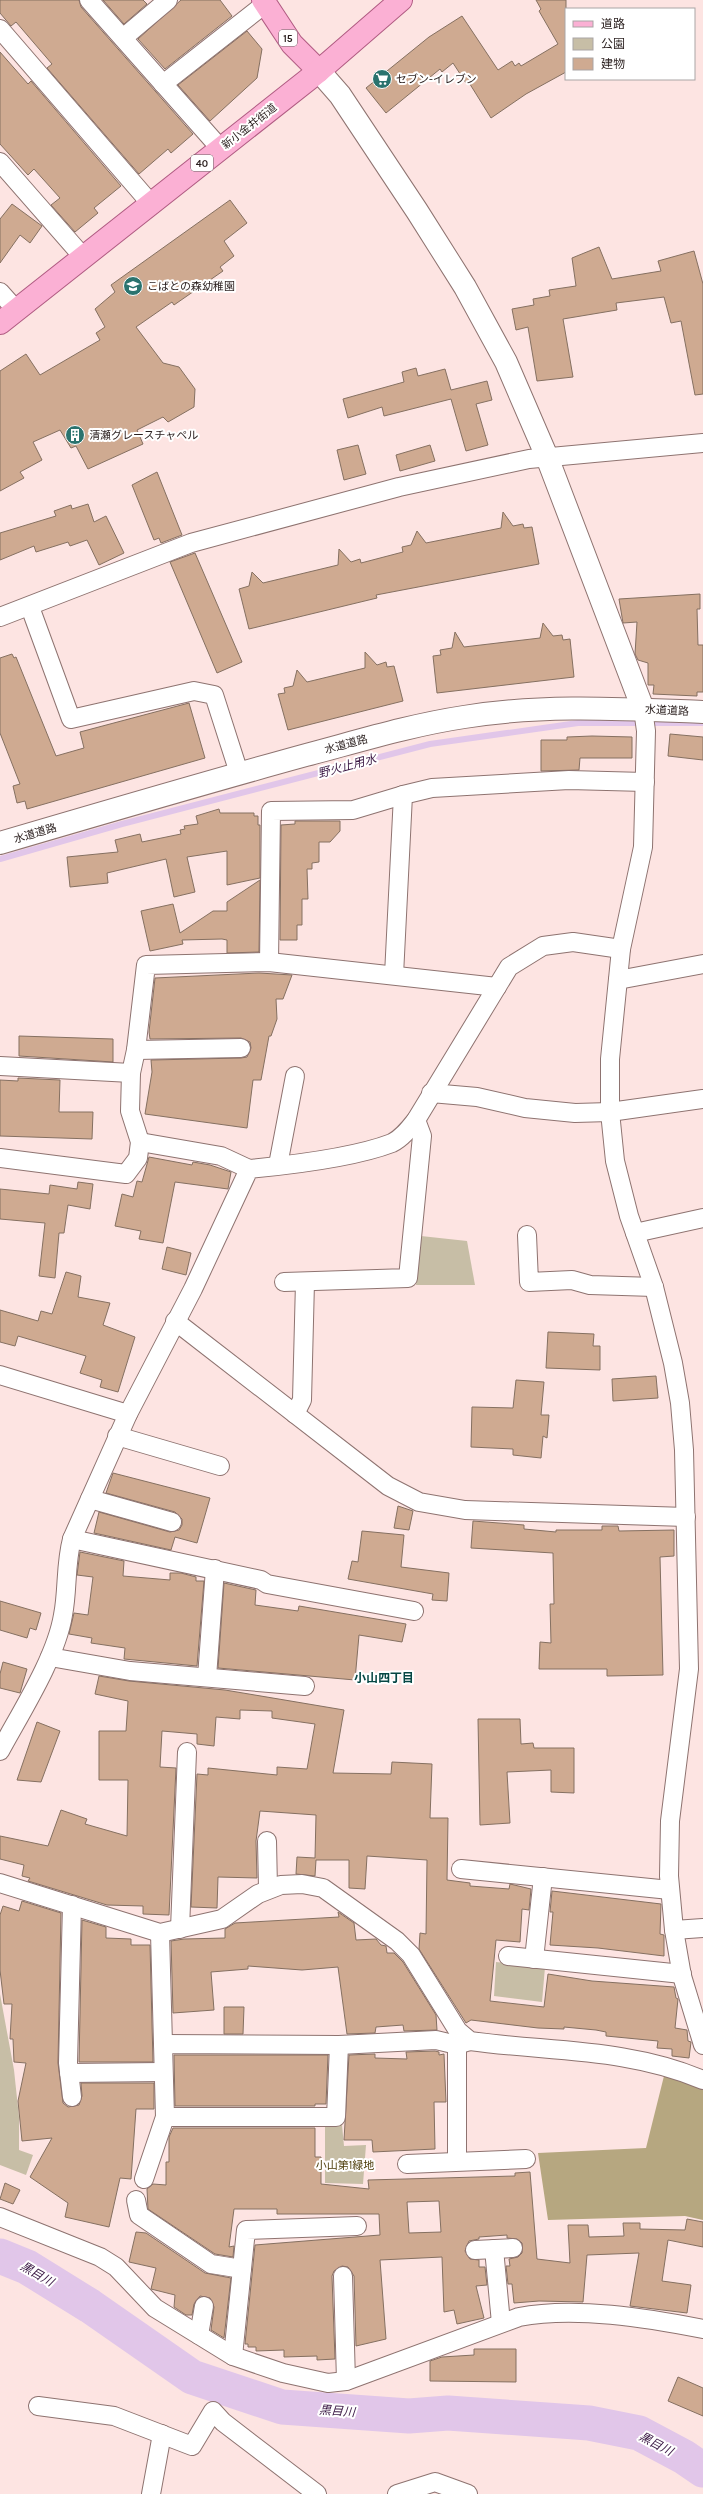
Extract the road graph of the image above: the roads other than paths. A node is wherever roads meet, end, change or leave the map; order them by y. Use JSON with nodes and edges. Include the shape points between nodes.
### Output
{"nodes":[{"id":1,"x":90,"y":0,"type":"edge"},
{"id":2,"x":168,"y":0,"type":"edge"},
{"id":3,"x":402,"y":0,"type":"edge"},
{"id":4,"x":264,"y":2,"type":"edge"},
{"id":5,"x":0,"y":29,"type":"edge"},
{"id":6,"x":124,"y":38,"type":"junction"},
{"id":7,"x":318,"y":71,"type":"junction"},
{"id":8,"x":163,"y":84,"type":"junction"},
{"id":9,"x":220,"y":148,"type":"junction"},
{"id":10,"x":0,"y":162,"type":"edge"},
{"id":11,"x":152,"y":205,"type":"junction"},
{"id":12,"x":84,"y":258,"type":"junction"},
{"id":13,"x":0,"y":292,"type":"edge"},
{"id":14,"x":8,"y":317,"type":"edge"},
{"id":15,"x":703,"y":443,"type":"edge"},
{"id":16,"x":547,"y":457,"type":"junction"},
{"id":17,"x":30,"y":607,"type":"junction"},
{"id":18,"x":0,"y":617,"type":"edge"},
{"id":19,"x":643,"y":709,"type":"junction"},
{"id":20,"x":703,"y":712,"type":"edge"},
{"id":21,"x":239,"y":773,"type":"junction"},
{"id":22,"x":645,"y":782,"type":"junction"},
{"id":23,"x":403,"y":795,"type":"junction"},
{"id":24,"x":0,"y":843,"type":"edge"},
{"id":25,"x":622,"y":949,"type":"junction"},
{"id":26,"x":269,"y":962,"type":"junction"},
{"id":27,"x":703,"y":964,"type":"edge"},
{"id":28,"x":394,"y":975,"type":"junction"},
{"id":29,"x":618,"y":980,"type":"junction"},
{"id":30,"x":497,"y":987,"type":"junction"},
{"id":31,"x":240,"y":1048,"type":"dead end"},
{"id":32,"x":136,"y":1050,"type":"junction"},
{"id":33,"x":0,"y":1066,"type":"edge"},
{"id":34,"x":132,"y":1073,"type":"junction"},
{"id":35,"x":296,"y":1076,"type":"dead end"},
{"id":36,"x":431,"y":1093,"type":"junction"},
{"id":37,"x":703,"y":1099,"type":"edge"},
{"id":38,"x":610,"y":1112,"type":"junction"},
{"id":39,"x":416,"y":1120,"type":"junction"},
{"id":40,"x":140,"y":1142,"type":"junction"},
{"id":41,"x":0,"y":1158,"type":"edge"},
{"id":42,"x":278,"y":1165,"type":"junction"},
{"id":43,"x":249,"y":1168,"type":"junction"},
{"id":44,"x":703,"y":1218,"type":"edge"},
{"id":45,"x":635,"y":1233,"type":"junction"},
{"id":46,"x":527,"y":1236,"type":"dead end"},
{"id":47,"x":284,"y":1282,"type":"dead end"},
{"id":48,"x":305,"y":1282,"type":"junction"},
{"id":49,"x":654,"y":1287,"type":"junction"},
{"id":50,"x":175,"y":1322,"type":"junction"},
{"id":51,"x":0,"y":1375,"type":"edge"},
{"id":52,"x":128,"y":1414,"type":"junction"},
{"id":53,"x":295,"y":1414,"type":"junction"},
{"id":54,"x":117,"y":1436,"type":"junction"},
{"id":55,"x":220,"y":1466,"type":"dead end"},
{"id":56,"x":90,"y":1499,"type":"junction"},
{"id":57,"x":686,"y":1516,"type":"junction"},
{"id":58,"x":172,"y":1522,"type":"dead end"},
{"id":59,"x":72,"y":1539,"type":"junction"},
{"id":60,"x":215,"y":1569,"type":"junction"},
{"id":61,"x":695,"y":1599,"type":"edge"},
{"id":62,"x":414,"y":1611,"type":"dead end"},
{"id":63,"x":50,"y":1657,"type":"junction"},
{"id":64,"x":208,"y":1677,"type":"junction"},
{"id":65,"x":305,"y":1686,"type":"dead end"},
{"id":66,"x":0,"y":1751,"type":"edge"},
{"id":67,"x":187,"y":1752,"type":"dead end"},
{"id":68,"x":267,"y":1840,"type":"dead end"},
{"id":69,"x":461,"y":1869,"type":"dead end"},
{"id":70,"x":543,"y":1877,"type":"junction"},
{"id":71,"x":0,"y":1883,"type":"edge"},
{"id":72,"x":268,"y":1888,"type":"junction"},
{"id":73,"x":670,"y":1890,"type":"junction"},
{"id":74,"x":72,"y":1905,"type":"junction"},
{"id":75,"x":703,"y":1928,"type":"edge"},
{"id":76,"x":180,"y":1929,"type":"junction"},
{"id":77,"x":674,"y":1930,"type":"junction"},
{"id":78,"x":160,"y":1933,"type":"junction"},
{"id":79,"x":508,"y":1956,"type":"dead end"},
{"id":80,"x":534,"y":1959,"type":"junction"},
{"id":81,"x":682,"y":1974,"type":"junction"},
{"id":82,"x":464,"y":2043,"type":"junction"},
{"id":83,"x":163,"y":2044,"type":"junction"},
{"id":84,"x":339,"y":2045,"type":"junction"},
{"id":85,"x":703,"y":2045,"type":"edge"},
{"id":86,"x":162,"y":2072,"type":"junction"},
{"id":87,"x":68,"y":2073,"type":"junction"},
{"id":88,"x":703,"y":2080,"type":"edge"},
{"id":89,"x":72,"y":2097,"type":"dead end"},
{"id":90,"x":165,"y":2117,"type":"junction"},
{"id":91,"x":526,"y":2159,"type":"dead end"},
{"id":92,"x":458,"y":2161,"type":"junction"},
{"id":93,"x":407,"y":2164,"type":"dead end"},
{"id":94,"x":144,"y":2179,"type":"dead end"},
{"id":95,"x":136,"y":2200,"type":"dead end"},
{"id":96,"x":0,"y":2217,"type":"edge"},
{"id":97,"x":357,"y":2226,"type":"dead end"},
{"id":98,"x":513,"y":2248,"type":"dead end"},
{"id":99,"x":494,"y":2249,"type":"junction"},
{"id":100,"x":475,"y":2250,"type":"dead end"},
{"id":101,"x":242,"y":2269,"type":"junction"},
{"id":102,"x":343,"y":2276,"type":"dead end"},
{"id":103,"x":204,"y":2306,"type":"dead end"},
{"id":104,"x":501,"y":2324,"type":"junction"},
{"id":105,"x":703,"y":2329,"type":"edge"},
{"id":106,"x":199,"y":2335,"type":"junction"},
{"id":107,"x":233,"y":2356,"type":"junction"},
{"id":108,"x":346,"y":2381,"type":"junction"},
{"id":109,"x":38,"y":2406,"type":"dead end"},
{"id":110,"x":162,"y":2434,"type":"junction"},
{"id":111,"x":151,"y":2494,"type":"edge"},
{"id":112,"x":317,"y":2494,"type":"edge"},
{"id":113,"x":397,"y":2494,"type":"edge"},
{"id":114,"x":468,"y":2494,"type":"edge"}],
"edges":[{"from":1,"to":6,"type":"street"},
{"from":2,"to":6,"type":"street"},
{"from":3,"to":7,"type":"main road","name":"新小金井街道","number":"40"},
{"from":4,"to":7,"type":"main road","number":"15","via":[[292,44]]},
{"from":4,"to":8,"type":"street"},
{"from":5,"to":11,"type":"street"},
{"from":6,"to":8,"type":"street"},
{"from":7,"to":9,"type":"main road","name":"新小金井街道","number":"40"},
{"from":7,"to":16,"type":"street","via":[[340,95],[465,287],[518,386]]},
{"from":8,"to":9,"type":"street"},
{"from":9,"to":11,"type":"main road","name":"新小金井街道","number":"40"},
{"from":10,"to":12,"type":"street"},
{"from":11,"to":12,"type":"main road","name":"新小金井街道","number":"40"},
{"from":12,"to":14,"type":"main road","name":"新小金井街道","number":"40"},
{"from":13,"to":14,"type":"street"},
{"from":15,"to":16,"type":"street"},
{"from":16,"to":17,"type":"street","via":[[398,487],[191,543]]},
{"from":16,"to":19,"type":"street"},
{"from":17,"to":18,"type":"street"},
{"from":17,"to":21,"type":"street","via":[[71,719],[194,690],[214,695]]},
{"from":19,"to":20,"type":"street","name":"水道道路"},
{"from":19,"to":21,"type":"street","name":"水道道路","via":[[518,711],[465,717],[413,726]]},
{"from":19,"to":22,"type":"street","via":[[646,731]]},
{"from":21,"to":24,"type":"street","name":"水道道路"},
{"from":22,"to":23,"type":"street","via":[[569,780],[432,788]]},
{"from":22,"to":25,"type":"street","via":[[642,847]]},
{"from":23,"to":26,"type":"street","via":[[353,810],[271,811]]},
{"from":23,"to":28,"type":"street"},
{"from":25,"to":29,"type":"street"},
{"from":25,"to":30,"type":"street","via":[[573,942],[543,946],[509,967]]},
{"from":26,"to":28,"type":"street"},
{"from":26,"to":32,"type":"street","via":[[146,965]]},
{"from":27,"to":29,"type":"street"},
{"from":28,"to":30,"type":"street"},
{"from":29,"to":38,"type":"street","via":[[610,1059]]},
{"from":30,"to":36,"type":"street"},
{"from":31,"to":32,"type":"street"},
{"from":32,"to":34,"type":"street"},
{"from":33,"to":34,"type":"street"},
{"from":34,"to":40,"type":"street","via":[[130,1111]]},
{"from":35,"to":42,"type":"street"},
{"from":36,"to":38,"type":"street","via":[[476,1097],[524,1108],[575,1113]]},
{"from":36,"to":39,"type":"street"},
{"from":37,"to":38,"type":"street"},
{"from":38,"to":45,"type":"street","via":[[615,1161]]},
{"from":39,"to":42,"type":"street","via":[[404,1134],[392,1142],[348,1154]]},
{"from":39,"to":48,"type":"street","via":[[422,1136],[408,1278]]},
{"from":40,"to":41,"type":"street","via":[[138,1158],[126,1174]]},
{"from":40,"to":43,"type":"street","via":[[221,1156]]},
{"from":42,"to":43,"type":"street"},
{"from":43,"to":50,"type":"street"},
{"from":44,"to":45,"type":"street"},
{"from":45,"to":49,"type":"street"},
{"from":46,"to":49,"type":"street","via":[[529,1282],[572,1280],[590,1285]]},
{"from":47,"to":48,"type":"street"},
{"from":48,"to":53,"type":"street","via":[[302,1400]]},
{"from":49,"to":57,"type":"street","via":[[680,1403]]},
{"from":50,"to":52,"type":"street"},
{"from":50,"to":53,"type":"street"},
{"from":51,"to":52,"type":"street"},
{"from":52,"to":54,"type":"street"},
{"from":53,"to":57,"type":"street","via":[[388,1486],[419,1502],[465,1510]]},
{"from":54,"to":55,"type":"street"},
{"from":54,"to":56,"type":"street"},
{"from":56,"to":58,"type":"street"},
{"from":56,"to":59,"type":"street"},
{"from":57,"to":61,"type":"street"},
{"from":59,"to":60,"type":"street"},
{"from":59,"to":63,"type":"street","via":[[67,1559],[63,1616]]},
{"from":60,"to":62,"type":"street","via":[[261,1580],[267,1584]]},
{"from":60,"to":64,"type":"street"},
{"from":61,"to":73,"type":"street","via":[[670,1821]]},
{"from":63,"to":64,"type":"street","via":[[130,1671]]},
{"from":63,"to":66,"type":"street"},
{"from":64,"to":65,"type":"street"},
{"from":67,"to":76,"type":"street"},
{"from":68,"to":72,"type":"street"},
{"from":69,"to":70,"type":"street"},
{"from":70,"to":73,"type":"street"},
{"from":70,"to":80,"type":"street"},
{"from":71,"to":74,"type":"street"},
{"from":72,"to":76,"type":"street","via":[[222,1919]]},
{"from":72,"to":82,"type":"street","via":[[281,1884],[302,1884],[323,1888],[397,1941],[410,1955]]},
{"from":73,"to":77,"type":"street"},
{"from":74,"to":78,"type":"street","via":[[117,1922]]},
{"from":74,"to":87,"type":"street"},
{"from":75,"to":77,"type":"street"},
{"from":76,"to":78,"type":"street"},
{"from":77,"to":81,"type":"street"},
{"from":78,"to":83,"type":"street"},
{"from":79,"to":80,"type":"street"},
{"from":80,"to":81,"type":"street"},
{"from":81,"to":85,"type":"street"},
{"from":82,"to":84,"type":"street","via":[[436,2040]]},
{"from":82,"to":88,"type":"street","via":[[622,2056],[662,2065]]},
{"from":82,"to":92,"type":"street"},
{"from":83,"to":84,"type":"street"},
{"from":83,"to":86,"type":"street"},
{"from":84,"to":90,"type":"street","via":[[336,2117]]},
{"from":86,"to":87,"type":"street"},
{"from":86,"to":90,"type":"street"},
{"from":87,"to":89,"type":"street"},
{"from":90,"to":94,"type":"street"},
{"from":91,"to":92,"type":"street"},
{"from":92,"to":93,"type":"street"},
{"from":95,"to":101,"type":"street","via":[[139,2215],[211,2264]]},
{"from":96,"to":106,"type":"street","via":[[100,2257],[116,2267],[155,2308]]},
{"from":97,"to":101,"type":"street","via":[[246,2230]]},
{"from":98,"to":99,"type":"street"},
{"from":99,"to":100,"type":"street"},
{"from":99,"to":104,"type":"street"},
{"from":101,"to":107,"type":"street"},
{"from":102,"to":108,"type":"street"},
{"from":103,"to":106,"type":"street"},
{"from":104,"to":105,"type":"street","via":[[536,2313],[618,2316]]},
{"from":104,"to":108,"type":"street"},
{"from":106,"to":107,"type":"street"},
{"from":107,"to":108,"type":"street","via":[[283,2373],[328,2382]]},
{"from":109,"to":110,"type":"street","via":[[114,2416]]},
{"from":110,"to":111,"type":"street"},
{"from":110,"to":112,"type":"street","via":[[192,2446],[213,2411],[223,2422]]},
{"from":113,"to":114,"type":"street","via":[[435,2482]]}]}
